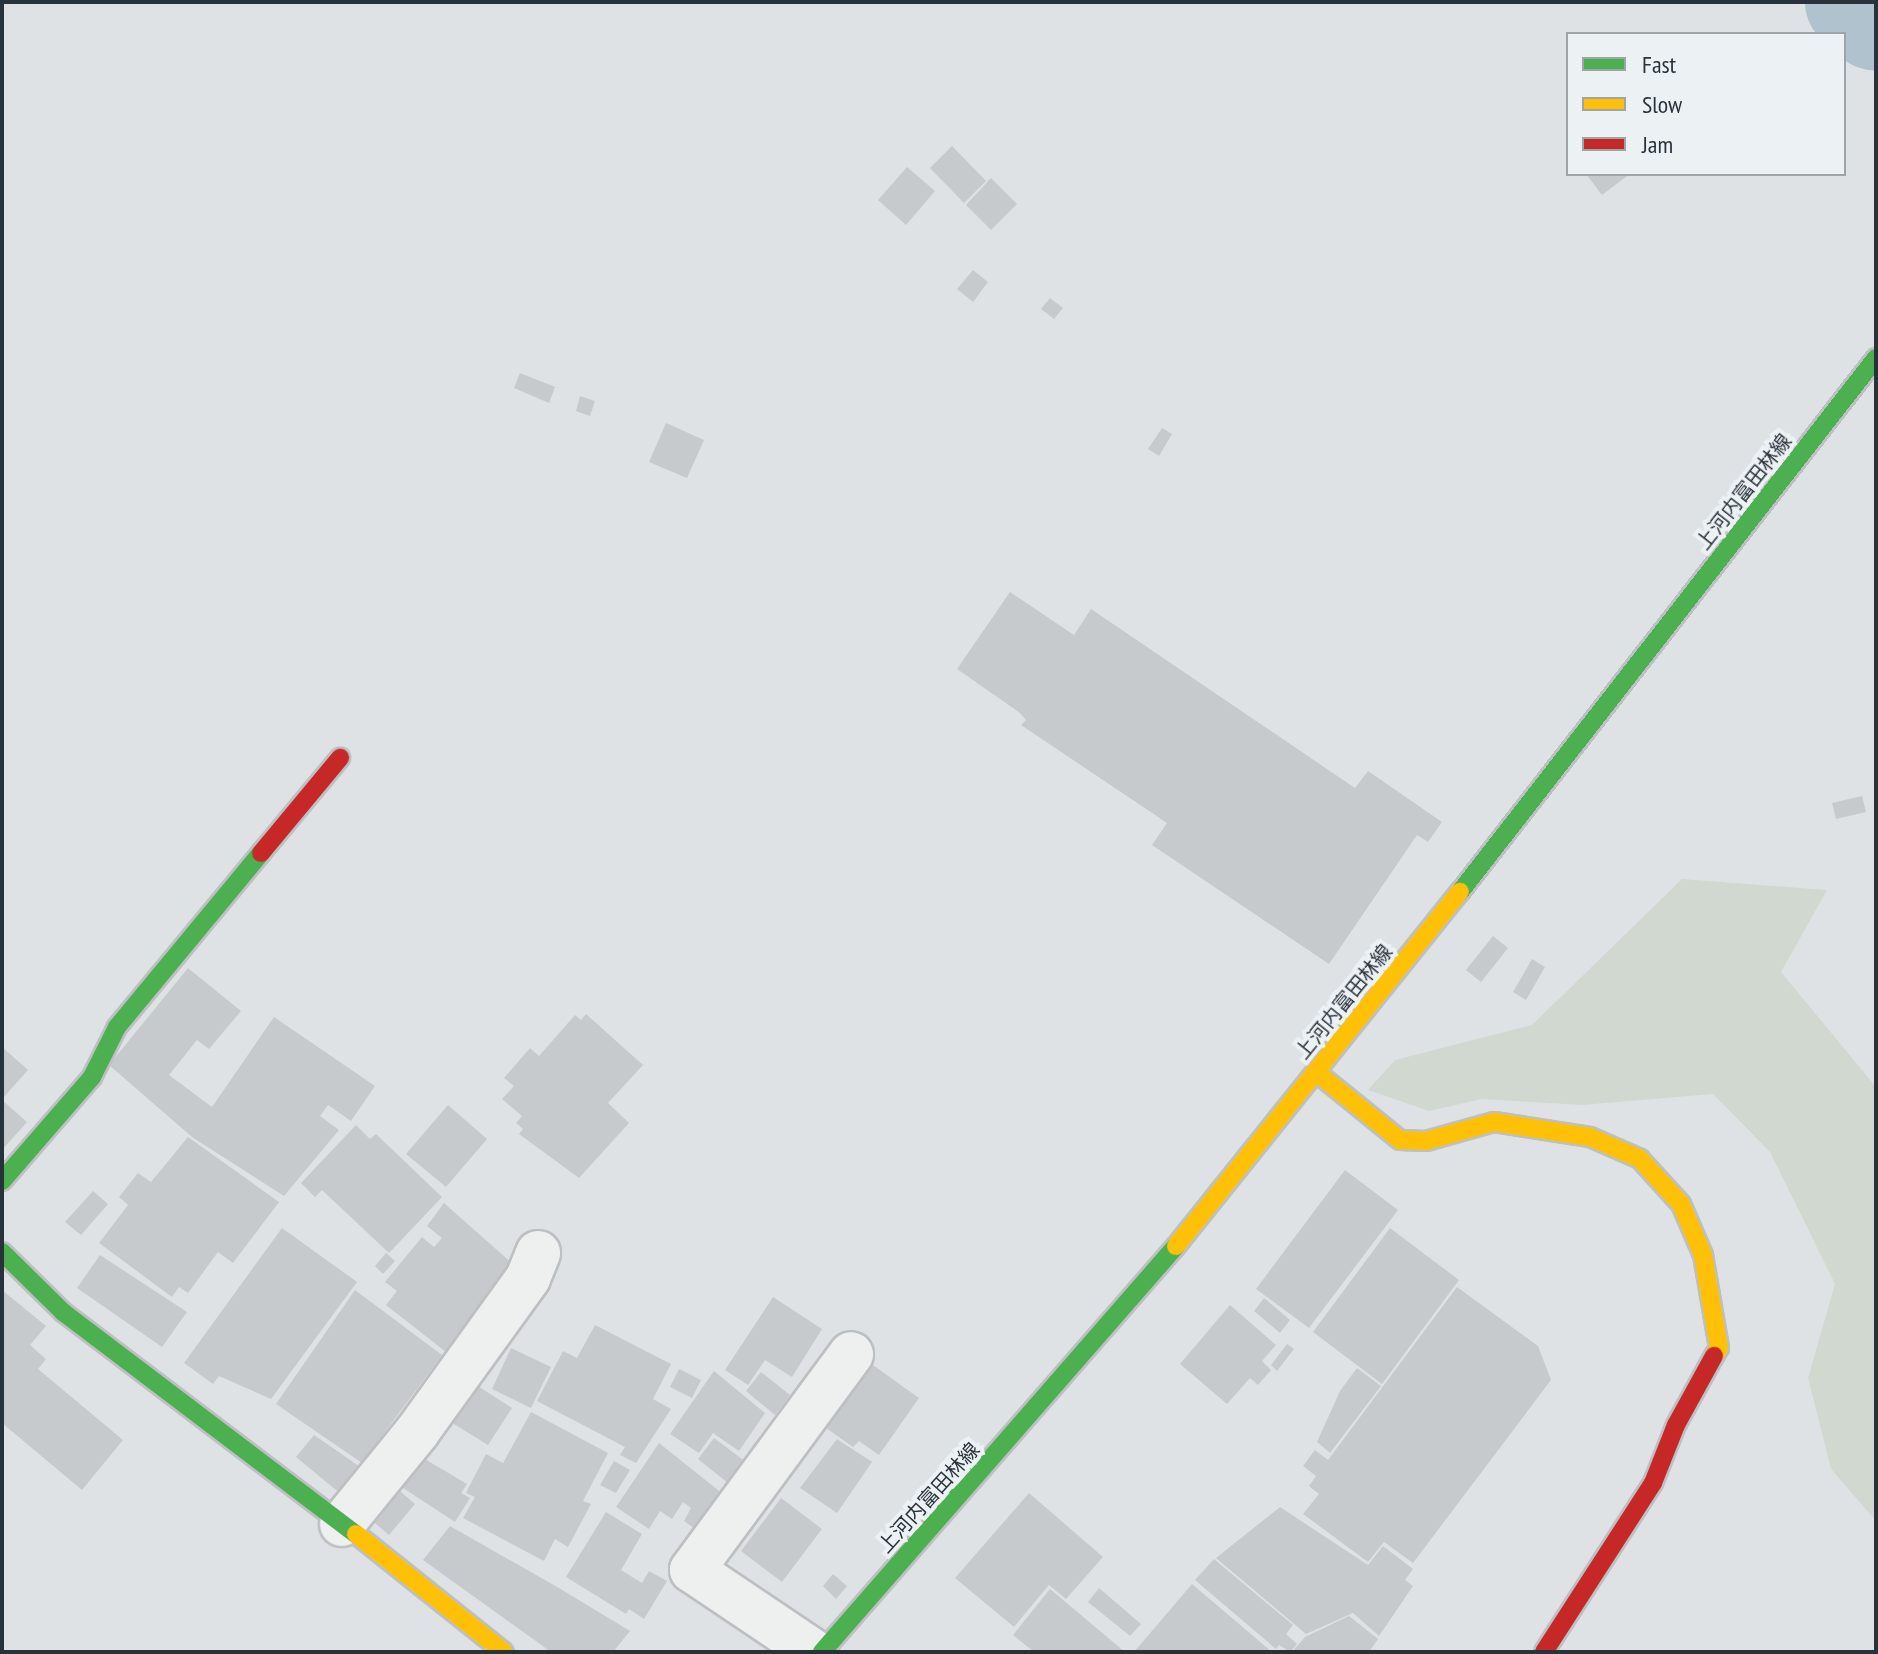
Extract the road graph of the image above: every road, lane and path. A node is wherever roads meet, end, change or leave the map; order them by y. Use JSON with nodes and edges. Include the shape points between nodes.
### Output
{"nodes":[{"id":1,"x":1876,"y":358,"type":"edge"},
{"id":2,"x":340,"y":758,"type":"dead end"},
{"id":3,"x":1316,"y":1072,"type":"junction"},
{"id":4,"x":2,"y":1181,"type":"edge"},
{"id":5,"x":2,"y":1252,"type":"edge"},
{"id":6,"x":538,"y":1253,"type":"dead end"},
{"id":7,"x":851,"y":1354,"type":"dead end"},
{"id":8,"x":342,"y":1524,"type":"junction"},
{"id":9,"x":504,"y":1652,"type":"edge"},
{"id":10,"x":814,"y":1652,"type":"edge"},
{"id":11,"x":822,"y":1652,"type":"edge"},
{"id":12,"x":1544,"y":1652,"type":"edge"}],
"edges":[{"from":1,"to":3,"type":"street","name":"上河内富田林線"},
{"from":2,"to":4,"type":"street","via":[[117,1027],[92,1077]]},
{"from":3,"to":11,"type":"street","name":"上河内富田林線","via":[[1120,1316]]},
{"from":3,"to":12,"type":"street","via":[[1400,1140],[1426,1141],[1494,1122],[1590,1137],[1640,1159],[1681,1204],[1703,1255],[1719,1348],[1676,1425],[1653,1483]]},
{"from":5,"to":8,"type":"street","via":[[63,1312]]},
{"from":6,"to":8,"type":"street","via":[[528,1278],[417,1432]]},
{"from":7,"to":10,"type":"street","via":[[692,1570]]},
{"from":8,"to":9,"type":"street"}]}
